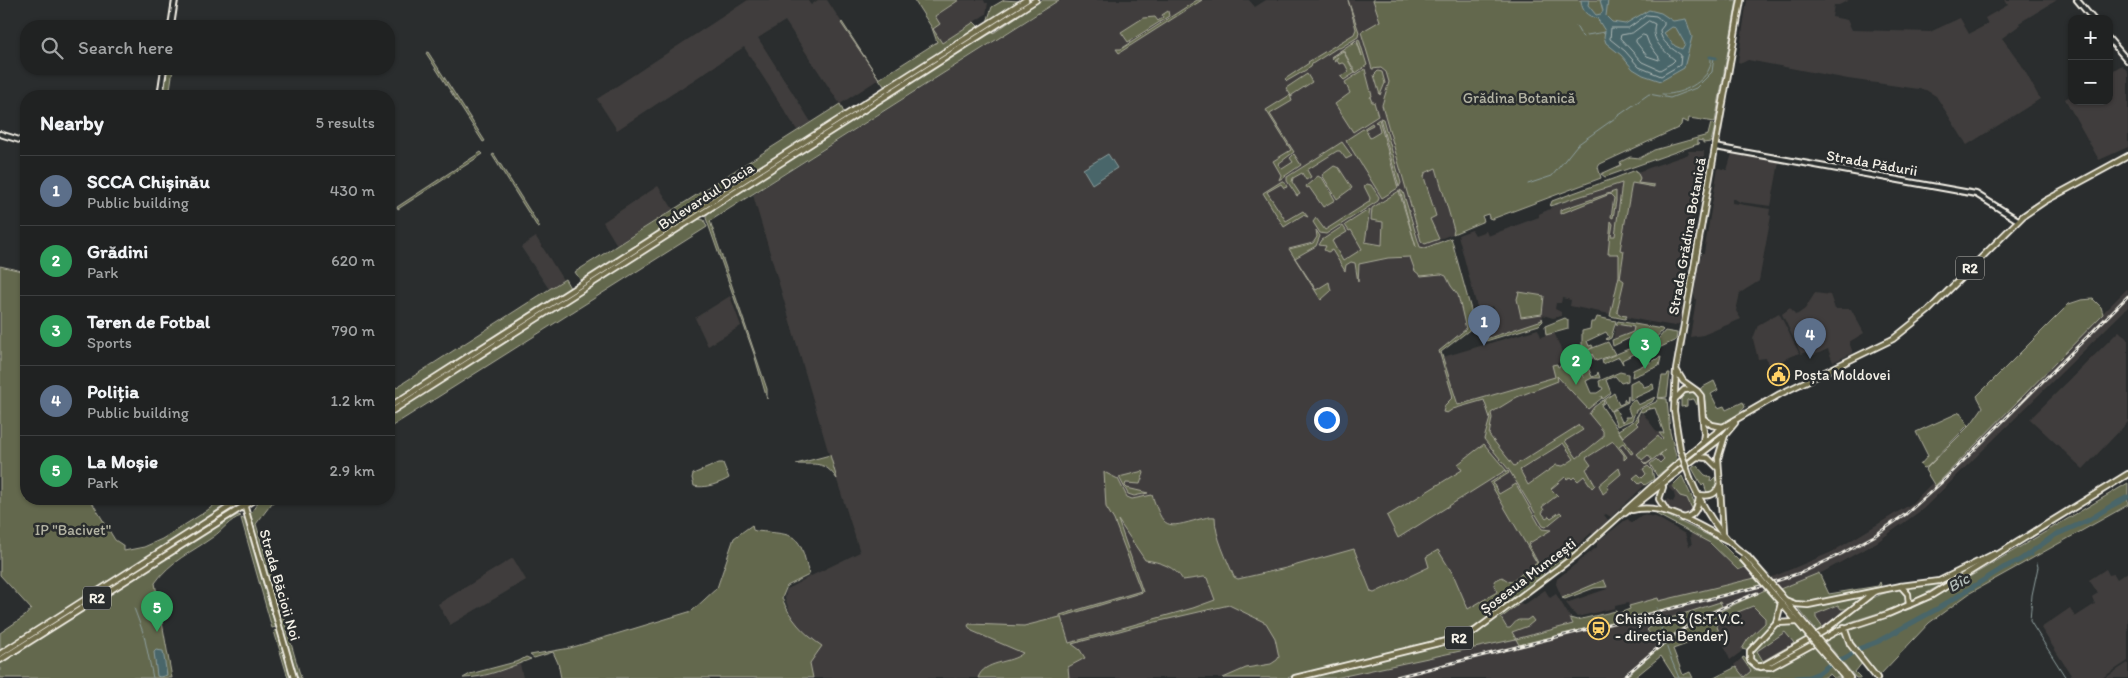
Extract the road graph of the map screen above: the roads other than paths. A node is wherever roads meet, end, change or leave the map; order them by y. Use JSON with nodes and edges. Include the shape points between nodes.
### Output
{"nodes":[{"id":1,"x":175,"y":0,"type":"edge"},
{"id":2,"x":1026,"y":0,"type":"edge"},
{"id":3,"x":1036,"y":0,"type":"edge"},
{"id":4,"x":1741,"y":0,"type":"edge"},
{"id":5,"x":2077,"y":0,"type":"edge"},
{"id":6,"x":2089,"y":15,"type":"edge"},
{"id":7,"x":172,"y":20,"type":"edge"},
{"id":8,"x":2113,"y":44,"type":"edge"},
{"id":9,"x":2128,"y":61,"type":"edge"},
{"id":10,"x":931,"y":64,"type":"junction"},
{"id":11,"x":163,"y":75,"type":"edge"},
{"id":12,"x":161,"y":90,"type":"edge"},
{"id":13,"x":0,"y":134,"type":"edge"},
{"id":14,"x":20,"y":140,"type":"edge"},
{"id":15,"x":1715,"y":147,"type":"junction"},
{"id":16,"x":2128,"y":156,"type":"edge"},
{"id":17,"x":700,"y":207,"type":"junction"},
{"id":18,"x":703,"y":212,"type":"junction"},
{"id":19,"x":2018,"y":220,"type":"junction"},
{"id":20,"x":1676,"y":370,"type":"junction"},
{"id":21,"x":1695,"y":390,"type":"junction"},
{"id":22,"x":1674,"y":401,"type":"junction"},
{"id":23,"x":395,"y":403,"type":"edge"},
{"id":24,"x":395,"y":409,"type":"edge"},
{"id":25,"x":1704,"y":419,"type":"junction"},
{"id":26,"x":1738,"y":420,"type":"junction"},
{"id":27,"x":1723,"y":427,"type":"junction"},
{"id":28,"x":1725,"y":435,"type":"junction"},
{"id":29,"x":1702,"y":444,"type":"junction"},
{"id":30,"x":1697,"y":457,"type":"junction"},
{"id":31,"x":1718,"y":468,"type":"junction"},
{"id":32,"x":2128,"y":474,"type":"edge"},
{"id":33,"x":1664,"y":484,"type":"junction"},
{"id":34,"x":1719,"y":484,"type":"junction"},
{"id":35,"x":1698,"y":496,"type":"junction"},
{"id":36,"x":1638,"y":501,"type":"junction"},
{"id":37,"x":1659,"y":502,"type":"junction"},
{"id":38,"x":233,"y":505,"type":"edge"},
{"id":39,"x":244,"y":506,"type":"joint"},
{"id":40,"x":1645,"y":509,"type":"junction"},
{"id":41,"x":1655,"y":509,"type":"junction"},
{"id":42,"x":1667,"y":511,"type":"junction"},
{"id":43,"x":1628,"y":512,"type":"junction"},
{"id":44,"x":1622,"y":515,"type":"junction"},
{"id":45,"x":1681,"y":518,"type":"junction"},
{"id":46,"x":1723,"y":533,"type":"junction"},
{"id":47,"x":1731,"y":542,"type":"junction"},
{"id":48,"x":2002,"y":550,"type":"junction"},
{"id":49,"x":1901,"y":586,"type":"junction"},
{"id":50,"x":1876,"y":592,"type":"junction"},
{"id":51,"x":1783,"y":602,"type":"junction"},
{"id":52,"x":1909,"y":605,"type":"junction"},
{"id":53,"x":1797,"y":622,"type":"junction"},
{"id":54,"x":1776,"y":623,"type":"junction"},
{"id":55,"x":1805,"y":628,"type":"junction"},
{"id":56,"x":1844,"y":628,"type":"junction"},
{"id":57,"x":0,"y":654,"type":"edge"},
{"id":58,"x":0,"y":660,"type":"edge"},
{"id":59,"x":1770,"y":665,"type":"junction"},
{"id":60,"x":1842,"y":671,"type":"junction"},
{"id":61,"x":294,"y":678,"type":"edge"},
{"id":62,"x":1295,"y":678,"type":"edge"},
{"id":63,"x":1845,"y":678,"type":"edge"},
{"id":64,"x":1850,"y":678,"type":"edge"},
{"id":65,"x":1877,"y":678,"type":"edge"}],
"edges":[{"from":1,"to":7,"type":"main road"},
{"from":2,"to":10,"type":"main road","name":"Bulevardul Dacia"},
{"from":3,"to":10,"type":"main road","name":"Bulevardul Dacia"},
{"from":4,"to":15,"type":"main road","name":"Strada Grădina Botanică"},
{"from":5,"to":6,"type":"main road"},
{"from":8,"to":9,"type":"main road"},
{"from":10,"to":17,"type":"main road","name":"Bulevardul Dacia"},
{"from":10,"to":18,"type":"main road","name":"Bulevardul Dacia"},
{"from":11,"to":12,"type":"main road"},
{"from":13,"to":14,"type":"main road"},
{"from":15,"to":19,"type":"main road","name":"Strada Pădurii","via":[[1976,194]]},
{"from":15,"to":20,"type":"main road","name":"Strada Grădina Botanică"},
{"from":16,"to":19,"type":"main road","name":"Șoseaua Muncești","number":"R2","via":[[2045,201]]},
{"from":17,"to":18,"type":"main road"},
{"from":17,"to":23,"type":"main road","name":"Bulevardul Dacia"},
{"from":18,"to":24,"type":"main road","name":"Bulevardul Dacia"},
{"from":19,"to":26,"type":"main road","name":"Șoseaua Muncești","number":"R2","via":[[1934,305],[1893,339],[1780,394]]},
{"from":20,"to":21,"type":"main road","via":[[1682,381]]},
{"from":20,"to":22,"type":"main road","name":"Strada Grădina Botanică"},
{"from":21,"to":22,"type":"main road","via":[[1684,390]]},
{"from":21,"to":25,"type":"main road","via":[[1701,396]]},
{"from":22,"to":35,"type":"main road","name":"Strada Grădina Botanică","bridge":true,"via":[[1680,449]]},
{"from":25,"to":27,"type":"main road"},
{"from":25,"to":29,"type":"main road"},
{"from":26,"to":27,"type":"main road","name":"Șoseaua Muncești","number":"R2"},
{"from":26,"to":28,"type":"main road","name":"Șoseaua Muncești","number":"R2"},
{"from":27,"to":29,"type":"main road","name":"Șoseaua Muncești","number":"R2"},
{"from":28,"to":30,"type":"main road","name":"Șoseaua Muncești","number":"R2"},
{"from":28,"to":31,"type":"main road"},
{"from":29,"to":36,"type":"main road","name":"Șoseaua Muncești","number":"R2"},
{"from":30,"to":31,"type":"main road","via":[[1711,460]]},
{"from":30,"to":33,"type":"main road","name":"Șoseaua Muncești","number":"R2"},
{"from":31,"to":34,"type":"main road"},
{"from":32,"to":48,"type":"main road"},
{"from":33,"to":36,"type":"main road","name":"Șoseaua Muncești","number":"R2"},
{"from":33,"to":37,"type":"main road"},
{"from":34,"to":35,"type":"main road","via":[[1714,494]]},
{"from":34,"to":46,"type":"main road"},
{"from":35,"to":45,"type":"main road","via":[[1698,508],[1694,514]]},
{"from":35,"to":46,"type":"main road","name":"Strada Grădina Botanică"},
{"from":36,"to":40,"type":"main road"},
{"from":36,"to":43,"type":"main road","name":"Șoseaua Muncești","number":"R2"},
{"from":36,"to":44,"type":"main road","name":"Șoseaua Muncești","number":"R2"},
{"from":37,"to":41,"type":"main road"},
{"from":37,"to":42,"type":"main road"},
{"from":38,"to":57,"type":"main road","number":"R2"},
{"from":39,"to":58,"type":"main road","number":"R2"},
{"from":39,"to":61,"type":"main road","name":"Strada Băcioii Noi","number":"R2"},
{"from":40,"to":41,"type":"main road"},
{"from":40,"to":43,"type":"main road"},
{"from":41,"to":42,"type":"main road"},
{"from":42,"to":45,"type":"main road"},
{"from":43,"to":44,"type":"main road","name":"Șoseaua Muncești","number":"R2"},
{"from":44,"to":62,"type":"main road","name":"Șoseaua Muncești","number":"R2","via":[[1568,562],[1475,631],[1460,638]]},
{"from":45,"to":47,"type":"main road"},
{"from":46,"to":47,"type":"main road","name":"Strada Grădina Botanică"},
{"from":47,"to":51,"type":"main road","name":"Strada Grădina Botanică","bridge":true},
{"from":48,"to":49,"type":"main road","via":[[1939,581]]},
{"from":48,"to":52,"type":"main road","via":[[1932,595]]},
{"from":49,"to":50,"type":"main road"},
{"from":49,"to":52,"type":"main road","via":[[1908,594]]},
{"from":50,"to":51,"type":"main road","via":[[1808,605]]},
{"from":50,"to":59,"type":"main road","via":[[1824,631]]},
{"from":51,"to":53,"type":"main road","name":"Strada Grădina Botanică"},
{"from":51,"to":54,"type":"main road"},
{"from":51,"to":55,"type":"main road","name":"Strada Grădina Botanică"},
{"from":52,"to":56,"type":"main road"},
{"from":53,"to":54,"type":"main road"},
{"from":53,"to":55,"type":"main road","name":"Strada Grădina Botanică"},
{"from":54,"to":59,"type":"main road","via":[[1753,645],[1749,655],[1752,662],[1761,667]]},
{"from":55,"to":60,"type":"main road","name":"Strada Grădina Botanică","bridge":true},
{"from":56,"to":59,"type":"main road"},
{"from":56,"to":65,"type":"main road","via":[[1850,644]]},
{"from":60,"to":63,"type":"main road","name":"Strada Grădina Botanică"},
{"from":60,"to":64,"type":"main road","name":"Strada Grădina Botanică"}]}
